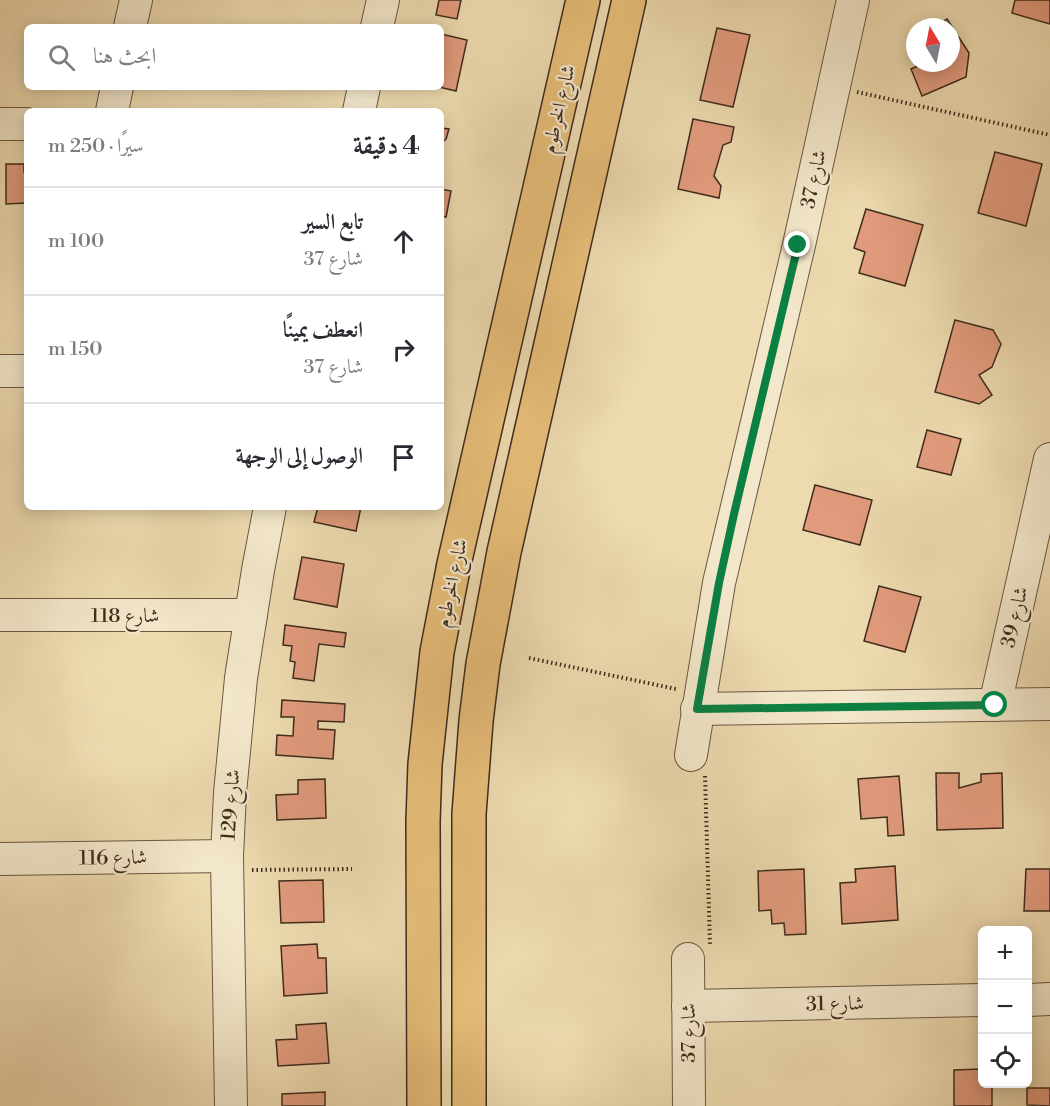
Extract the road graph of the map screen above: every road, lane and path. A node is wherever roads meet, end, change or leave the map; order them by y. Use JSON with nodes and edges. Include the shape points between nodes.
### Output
{"nodes":[{"id":1,"x":136,"y":0,"type":"edge"},
{"id":2,"x":384,"y":0,"type":"edge"},
{"id":3,"x":583,"y":0,"type":"edge"},
{"id":4,"x":628,"y":0,"type":"edge"},
{"id":5,"x":853,"y":0,"type":"edge"},
{"id":6,"x":131,"y":24,"type":"edge"},
{"id":7,"x":378,"y":24,"type":"edge"},
{"id":8,"x":833,"y":87,"type":"junction"},
{"id":9,"x":116,"y":90,"type":"edge"},
{"id":10,"x":363,"y":90,"type":"edge"},
{"id":11,"x":113,"y":108,"type":"edge"},
{"id":12,"x":360,"y":108,"type":"edge"},
{"id":13,"x":0,"y":124,"type":"edge"},
{"id":14,"x":24,"y":124,"type":"edge"},
{"id":15,"x":1050,"y":135,"type":"edge"},
{"id":16,"x":24,"y":370,"type":"edge"},
{"id":17,"x":0,"y":371,"type":"edge"},
{"id":18,"x":1050,"y":459,"type":"edge"},
{"id":19,"x":269,"y":510,"type":"edge"},
{"id":20,"x":0,"y":615,"type":"edge"},
{"id":21,"x":250,"y":615,"type":"junction"},
{"id":22,"x":530,"y":658,"type":"dead end"},
{"id":23,"x":698,"y":701,"type":"junction"},
{"id":24,"x":1050,"y":704,"type":"edge"},
{"id":25,"x":995,"y":705,"type":"junction"},
{"id":26,"x":698,"y":761,"type":"joint"},
{"id":27,"x":0,"y":859,"type":"edge"},
{"id":28,"x":227,"y":863,"type":"junction"},
{"id":29,"x":352,"y":869,"type":"dead end"},
{"id":30,"x":693,"y":952,"type":"joint"},
{"id":31,"x":1050,"y":999,"type":"edge"},
{"id":32,"x":978,"y":1000,"type":"edge"},
{"id":33,"x":1032,"y":1000,"type":"edge"},
{"id":34,"x":688,"y":1005,"type":"junction"},
{"id":35,"x":231,"y":1106,"type":"edge"},
{"id":36,"x":424,"y":1106,"type":"edge"},
{"id":37,"x":469,"y":1106,"type":"edge"},
{"id":38,"x":688,"y":1106,"type":"edge"}],
"edges":[{"from":1,"to":6,"type":"street"},
{"from":2,"to":7,"type":"street"},
{"from":3,"to":36,"type":"main road","name":"شارع الخرطوم","via":[[437,652],[423,821]]},
{"from":4,"to":37,"type":"main road","via":[[504,552],[483,664],[469,814]]},
{"from":5,"to":8,"type":"street","name":"شارع 37"},
{"from":8,"to":15,"type":"path"},
{"from":8,"to":23,"type":"street","name":"شارع 37","via":[[731,526]]},
{"from":9,"to":11,"type":"street"},
{"from":10,"to":12,"type":"street"},
{"from":13,"to":14,"type":"street"},
{"from":16,"to":17,"type":"street"},
{"from":18,"to":25,"type":"street","name":"شارع 39"},
{"from":19,"to":21,"type":"street","name":"شارع 129"},
{"from":20,"to":21,"type":"street","name":"شارع 118"},
{"from":21,"to":28,"type":"street","name":"شارع 129","via":[[235,731]]},
{"from":22,"to":23,"type":"path"},
{"from":23,"to":25,"type":"street"},
{"from":23,"to":26,"type":"street","name":"شارع 37"},
{"from":24,"to":25,"type":"street"},
{"from":26,"to":30,"type":"path","via":[[710,946]]},
{"from":27,"to":28,"type":"street","name":"شارع 116"},
{"from":28,"to":29,"type":"path"},
{"from":28,"to":35,"type":"street","name":"شارع 129"},
{"from":30,"to":34,"type":"street","name":"شارع 37"},
{"from":31,"to":33,"type":"street"},
{"from":32,"to":34,"type":"street","name":"شارع 31"},
{"from":34,"to":38,"type":"street","name":"شارع 37"}]}
